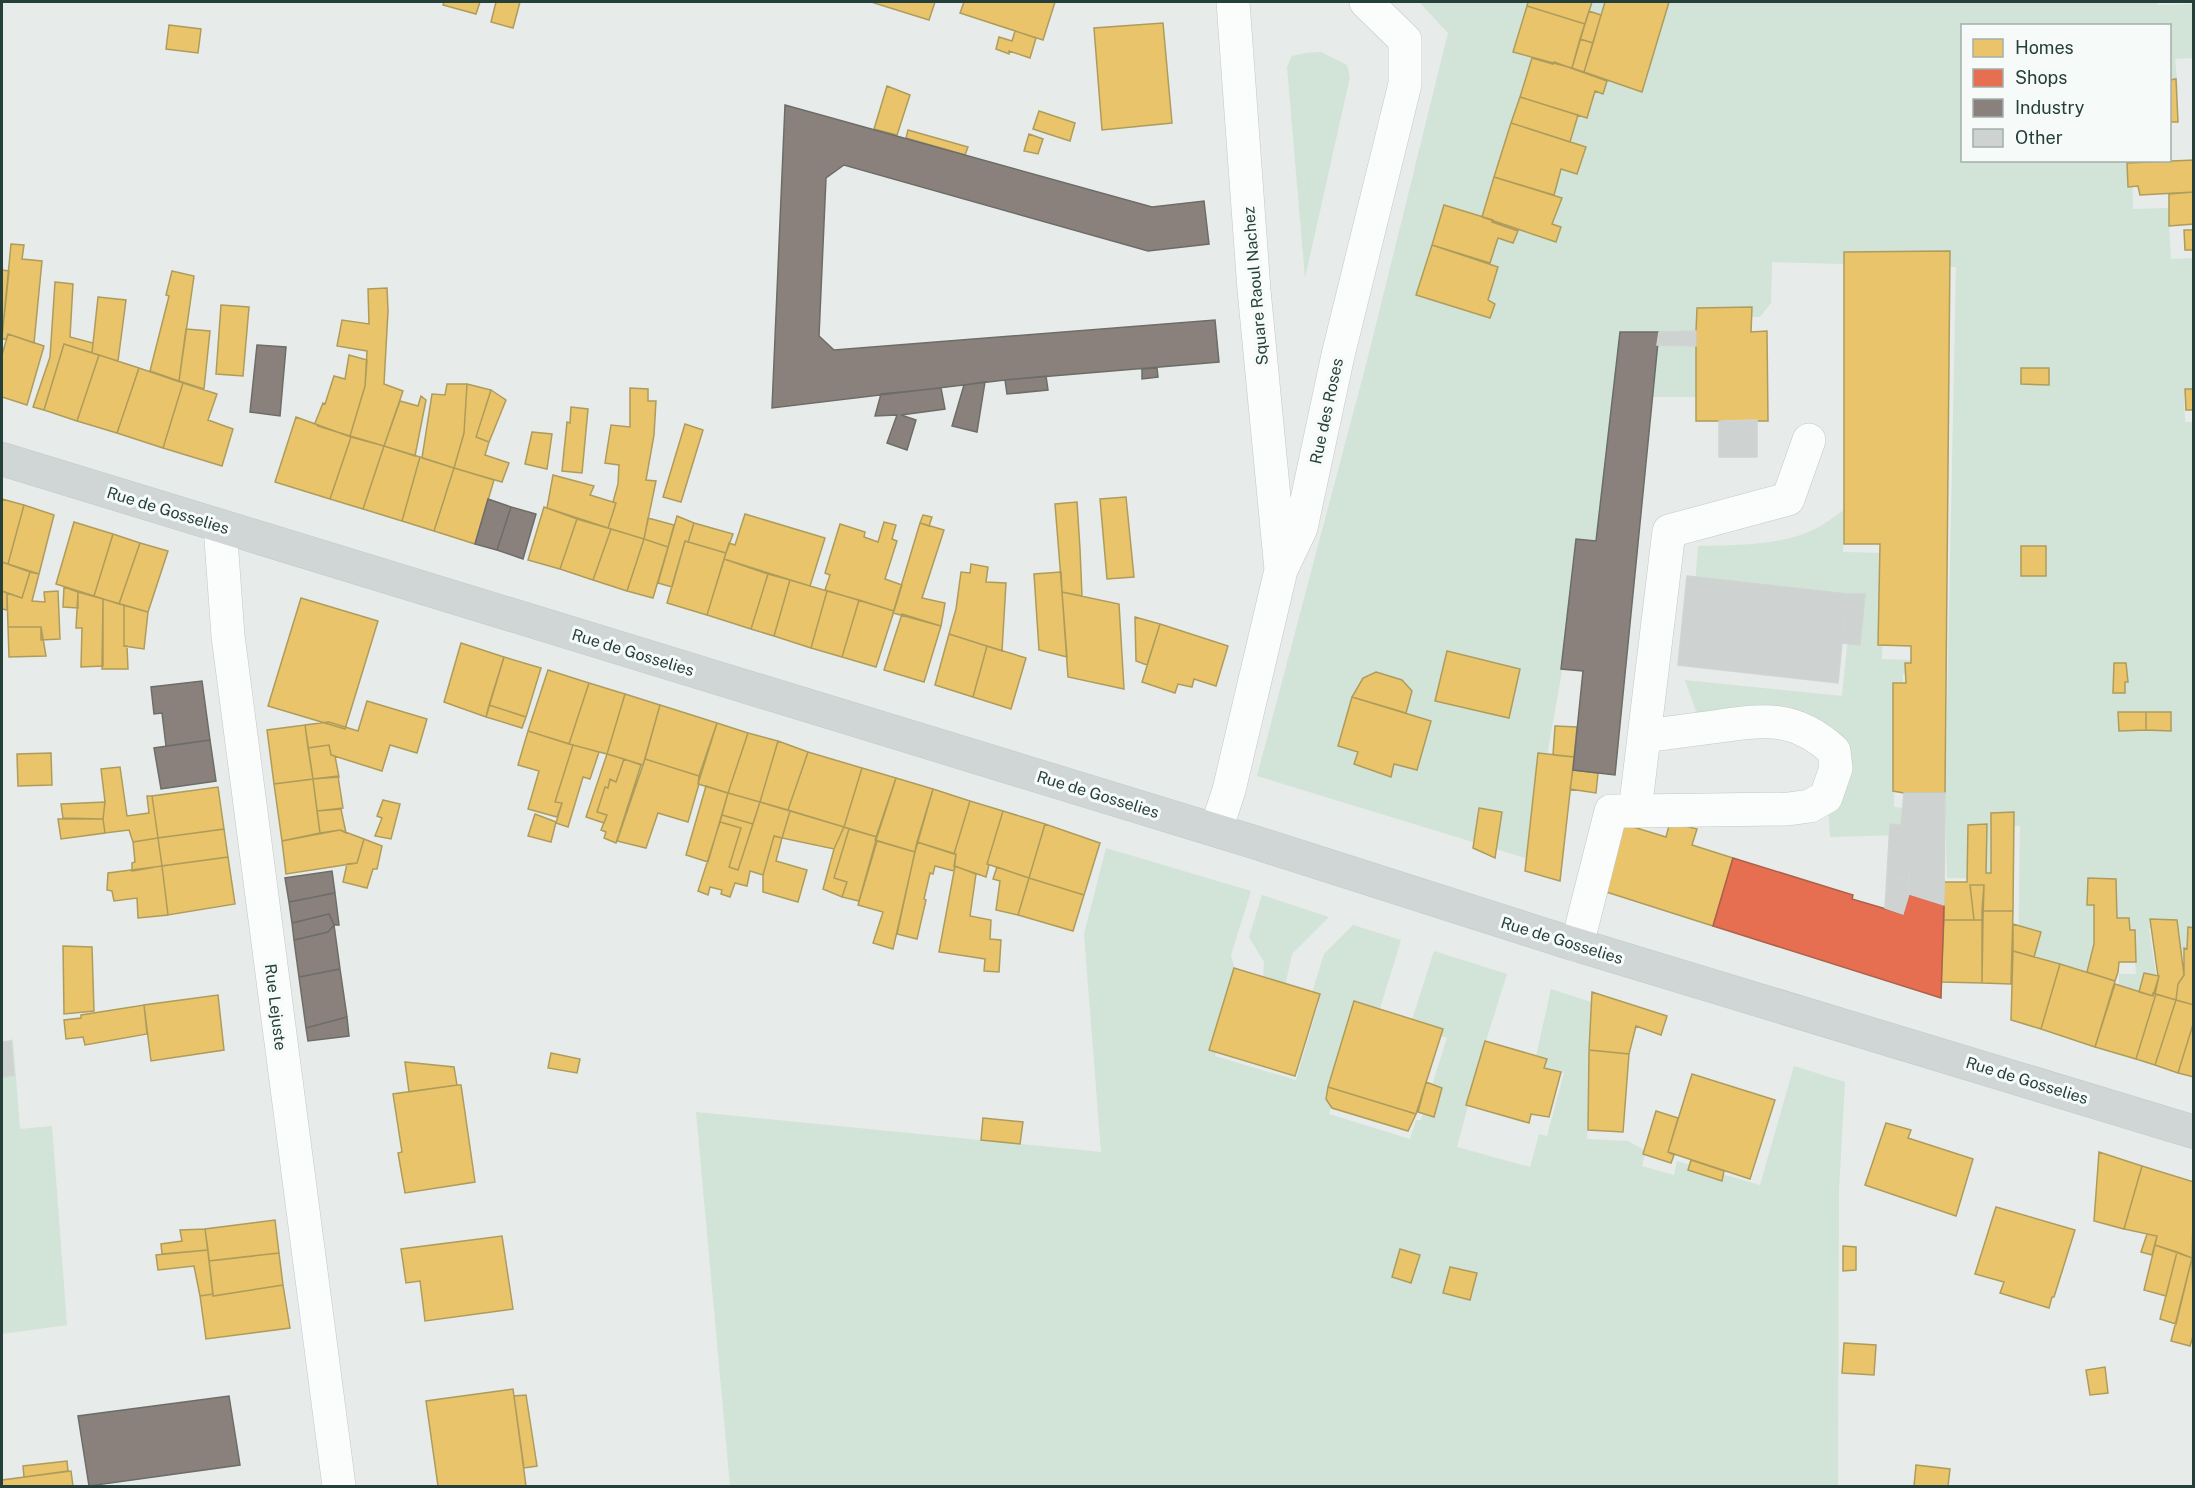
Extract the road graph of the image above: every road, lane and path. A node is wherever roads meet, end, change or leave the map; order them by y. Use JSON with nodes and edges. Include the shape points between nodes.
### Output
{"nodes":[{"id":1,"x":1233,"y":2,"type":"edge"},
{"id":2,"x":1366,"y":2,"type":"edge"},
{"id":3,"x":1809,"y":440,"type":"dead end"},
{"id":4,"x":2,"y":459,"type":"edge"},
{"id":5,"x":220,"y":526,"type":"junction"},
{"id":6,"x":1281,"y":570,"type":"junction"},
{"id":7,"x":1644,"y":736,"type":"junction"},
{"id":8,"x":1635,"y":811,"type":"junction"},
{"id":9,"x":1216,"y":830,"type":"junction"},
{"id":10,"x":1577,"y":945,"type":"junction"},
{"id":11,"x":2193,"y":1132,"type":"edge"},
{"id":12,"x":339,"y":1486,"type":"edge"}],
"edges":[{"from":1,"to":6,"type":"street","name":"Square Raoul Nachez","via":[[1254,290]]},
{"from":2,"to":6,"type":"street","name":"Rue des Roses","via":[[1405,40],[1405,84],[1338,355],[1301,528]]},
{"from":3,"to":7,"type":"street","via":[[1788,499],[1669,531]]},
{"from":4,"to":5,"type":"main road","name":"Rue de Gosselies"},
{"from":5,"to":9,"type":"main road","name":"Rue de Gosselies"},
{"from":5,"to":12,"type":"street","name":"Rue Lejuste","via":[[228,636]]},
{"from":6,"to":9,"type":"street","name":"Rue des Roses"},
{"from":7,"to":8,"type":"street"},
{"from":7,"to":8,"type":"street","via":[[1761,720],[1783,722],[1824,741],[1834,751],[1836,768],[1826,797],[1810,806]]},
{"from":8,"to":10,"type":"street","via":[[1611,811]]},
{"from":9,"to":10,"type":"main road","name":"Rue de Gosselies"},
{"from":10,"to":11,"type":"main road","name":"Rue de Gosselies"}]}
